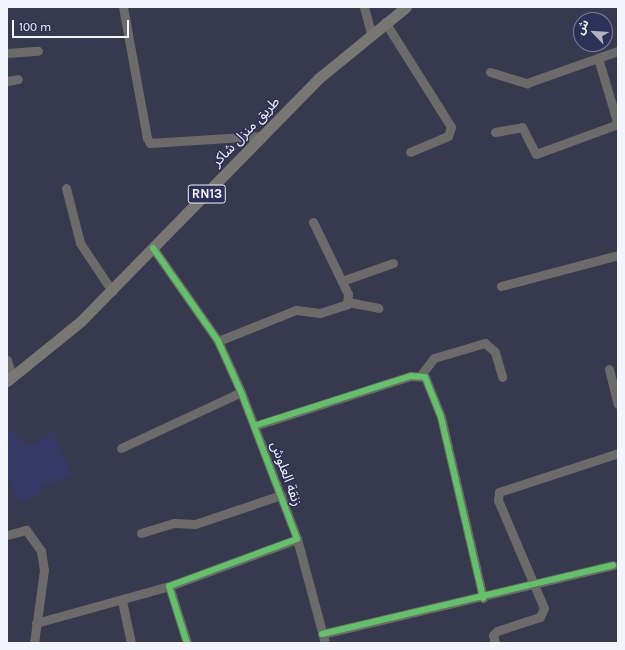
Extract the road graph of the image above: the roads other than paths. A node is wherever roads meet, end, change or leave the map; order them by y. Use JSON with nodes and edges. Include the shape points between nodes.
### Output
{"nodes":[{"id":1,"x":123,"y":7,"type":"edge"},
{"id":2,"x":364,"y":7,"type":"edge"},
{"id":3,"x":406,"y":7,"type":"edge"},
{"id":4,"x":384,"y":22,"type":"junction"},
{"id":5,"x":370,"y":33,"type":"junction"},
{"id":6,"x":38,"y":51,"type":"dead end"},
{"id":7,"x":618,"y":51,"type":"edge"},
{"id":8,"x":7,"y":53,"type":"edge"},
{"id":9,"x":598,"y":58,"type":"junction"},
{"id":10,"x":490,"y":72,"type":"dead end"},
{"id":11,"x":18,"y":79,"type":"dead end"},
{"id":12,"x":7,"y":81,"type":"edge"},
{"id":13,"x":618,"y":124,"type":"edge"},
{"id":14,"x":494,"y":132,"type":"dead end"},
{"id":15,"x":262,"y":136,"type":"junction"},
{"id":16,"x":410,"y":152,"type":"dead end"},
{"id":17,"x":66,"y":188,"type":"dead end"},
{"id":18,"x":313,"y":222,"type":"dead end"},
{"id":19,"x":153,"y":248,"type":"junction"},
{"id":20,"x":618,"y":255,"type":"edge"},
{"id":21,"x":393,"y":263,"type":"dead end"},
{"id":22,"x":342,"y":282,"type":"junction"},
{"id":23,"x":501,"y":286,"type":"dead end"},
{"id":24,"x":112,"y":291,"type":"junction"},
{"id":25,"x":348,"y":302,"type":"junction"},
{"id":26,"x":378,"y":308,"type":"dead end"},
{"id":27,"x":218,"y":341,"type":"junction"},
{"id":28,"x":7,"y":360,"type":"edge"},
{"id":29,"x":609,"y":369,"type":"dead end"},
{"id":30,"x":421,"y":375,"type":"junction"},
{"id":31,"x":502,"y":377,"type":"dead end"},
{"id":32,"x":9,"y":379,"type":"edge"},
{"id":33,"x":241,"y":392,"type":"junction"},
{"id":34,"x":618,"y":404,"type":"edge"},
{"id":35,"x":254,"y":426,"type":"junction"},
{"id":36,"x":121,"y":448,"type":"dead end"},
{"id":37,"x":618,"y":453,"type":"edge"},
{"id":38,"x":281,"y":495,"type":"junction"},
{"id":39,"x":141,"y":533,"type":"dead end"},
{"id":40,"x":7,"y":535,"type":"edge"},
{"id":41,"x":297,"y":539,"type":"junction"},
{"id":42,"x":613,"y":565,"type":"dead end"},
{"id":43,"x":168,"y":586,"type":"junction"},
{"id":44,"x":535,"y":586,"type":"junction"},
{"id":45,"x":483,"y":598,"type":"junction"},
{"id":46,"x":122,"y":601,"type":"junction"},
{"id":47,"x":36,"y":623,"type":"junction"},
{"id":48,"x":323,"y":638,"type":"edge"},
{"id":49,"x":34,"y":643,"type":"edge"},
{"id":50,"x":131,"y":643,"type":"edge"},
{"id":51,"x":187,"y":643,"type":"edge"},
{"id":52,"x":495,"y":643,"type":"edge"}],
"edges":[{"from":1,"to":15,"type":"street","via":[[146,138],[150,143]]},
{"from":2,"to":5,"type":"street"},
{"from":3,"to":4,"type":"main road","name":"طريق منزل شاكر","number":"RN13"},
{"from":4,"to":5,"type":"main road","name":"طريق منزل شاكر","number":"RN13"},
{"from":4,"to":16,"type":"street","via":[[451,127],[448,136]]},
{"from":5,"to":15,"type":"main road","name":"طريق منزل شاكر","number":"RN13"},
{"from":6,"to":8,"type":"street"},
{"from":7,"to":9,"type":"street"},
{"from":9,"to":10,"type":"street","via":[[527,83]]},
{"from":9,"to":13,"type":"street"},
{"from":11,"to":12,"type":"street"},
{"from":13,"to":14,"type":"street","via":[[536,154],[522,127]]},
{"from":15,"to":19,"type":"main road","name":"طريق منزل شاكر","number":"RN13"},
{"from":17,"to":24,"type":"street","via":[[80,243]]},
{"from":18,"to":22,"type":"street"},
{"from":19,"to":24,"type":"main road","name":"طريق منزل شاكر","number":"RN13"},
{"from":19,"to":27,"type":"street","name":"زنقة العلوش"},
{"from":20,"to":23,"type":"street"},
{"from":21,"to":22,"type":"street"},
{"from":22,"to":25,"type":"street"},
{"from":24,"to":32,"type":"main road","name":"طريق منزل شاكر","number":"RN13"},
{"from":25,"to":26,"type":"street"},
{"from":25,"to":27,"type":"street","via":[[320,313],[296,310]]},
{"from":27,"to":33,"type":"street","name":"زنقة العلوش"},
{"from":28,"to":32,"type":"street"},
{"from":29,"to":34,"type":"street"},
{"from":30,"to":31,"type":"street","via":[[434,358],[485,344],[495,352]]},
{"from":30,"to":35,"type":"street"},
{"from":30,"to":45,"type":"street","via":[[428,380],[437,404]]},
{"from":33,"to":35,"type":"street","name":"زنقة العلوش"},
{"from":33,"to":36,"type":"street"},
{"from":35,"to":38,"type":"street","name":"زنقة العلوش"},
{"from":37,"to":44,"type":"street","via":[[498,492],[498,500]]},
{"from":38,"to":39,"type":"street","via":[[196,524],[174,523]]},
{"from":38,"to":41,"type":"street","name":"زنقة العلوش"},
{"from":40,"to":47,"type":"street","via":[[26,530],[41,550],[44,570]]},
{"from":41,"to":43,"type":"street"},
{"from":41,"to":48,"type":"street","name":"زنقة العلوش"},
{"from":42,"to":44,"type":"street"},
{"from":43,"to":46,"type":"street"},
{"from":43,"to":51,"type":"street"},
{"from":44,"to":45,"type":"street"},
{"from":44,"to":52,"type":"street","via":[[544,608],[543,615],[497,630],[493,635]]},
{"from":45,"to":48,"type":"street"},
{"from":46,"to":47,"type":"street"},
{"from":46,"to":50,"type":"street"},
{"from":47,"to":49,"type":"street"}]}
